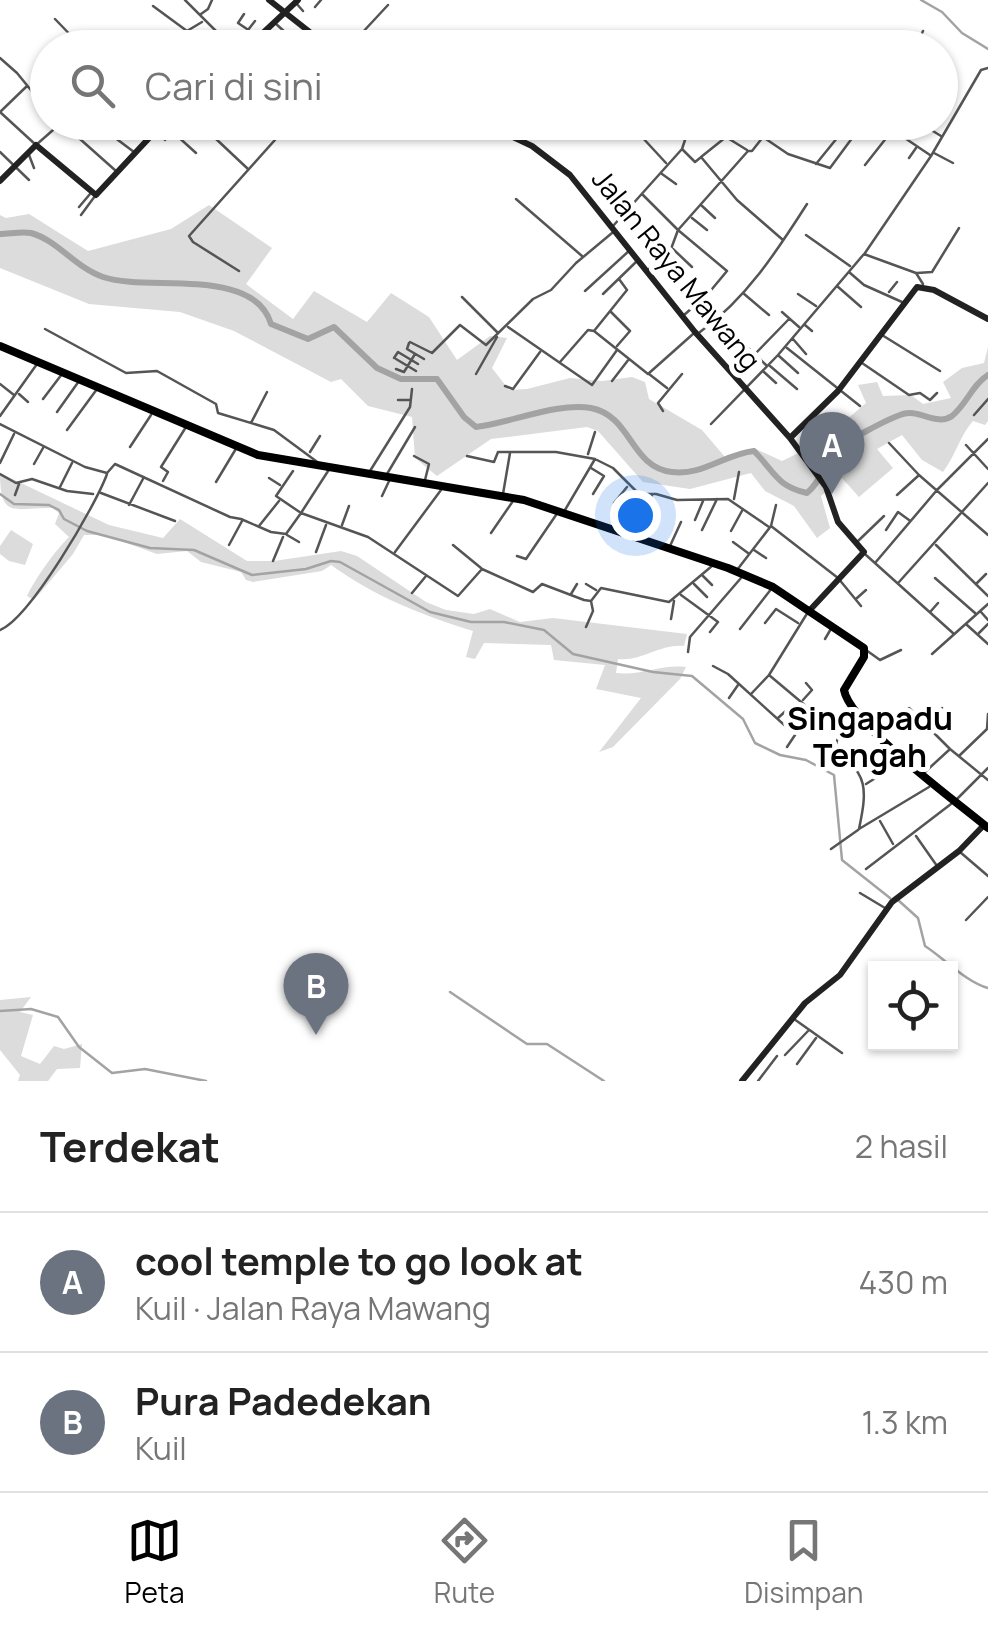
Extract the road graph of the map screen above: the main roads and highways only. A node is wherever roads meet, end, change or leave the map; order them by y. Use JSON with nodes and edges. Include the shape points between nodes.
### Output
{"nodes":[{"id":1,"x":270,"y":0,"type":"edge"},
{"id":2,"x":297,"y":1,"type":"edge"},
{"id":3,"x":283,"y":14,"type":"junction"},
{"id":4,"x":264,"y":30,"type":"edge"},
{"id":5,"x":305,"y":30,"type":"edge"},
{"id":6,"x":146,"y":140,"type":"edge"},
{"id":7,"x":519,"y":140,"type":"edge"},
{"id":8,"x":0,"y":182,"type":"edge"},
{"id":9,"x":988,"y":319,"type":"edge"},
{"id":10,"x":0,"y":346,"type":"edge"},
{"id":11,"x":790,"y":438,"type":"junction"},
{"id":12,"x":809,"y":611,"type":"junction"},
{"id":13,"x":987,"y":825,"type":"edge"},
{"id":14,"x":742,"y":1081,"type":"edge"}],
"edges":[{"from":1,"to":3,"type":"main road"},
{"from":2,"to":3,"type":"main road"},
{"from":3,"to":4,"type":"main road"},
{"from":3,"to":5,"type":"main road"},
{"from":6,"to":8,"type":"main road","via":[[94,194],[36,146]]},
{"from":7,"to":11,"type":"main road","name":"Jalan Raya Mawang","via":[[556,162]]},
{"from":9,"to":11,"type":"main road","via":[[922,284],[838,391]]},
{"from":10,"to":12,"type":"main road","via":[[262,456],[515,498],[740,572]]},
{"from":11,"to":12,"type":"main road","name":"Jalan Raya Mawang","via":[[823,483],[836,519],[864,553]]},
{"from":12,"to":13,"type":"main road","via":[[865,650],[844,690],[854,712]]},
{"from":13,"to":14,"type":"main road","via":[[891,903],[840,975],[809,999]]}]}
